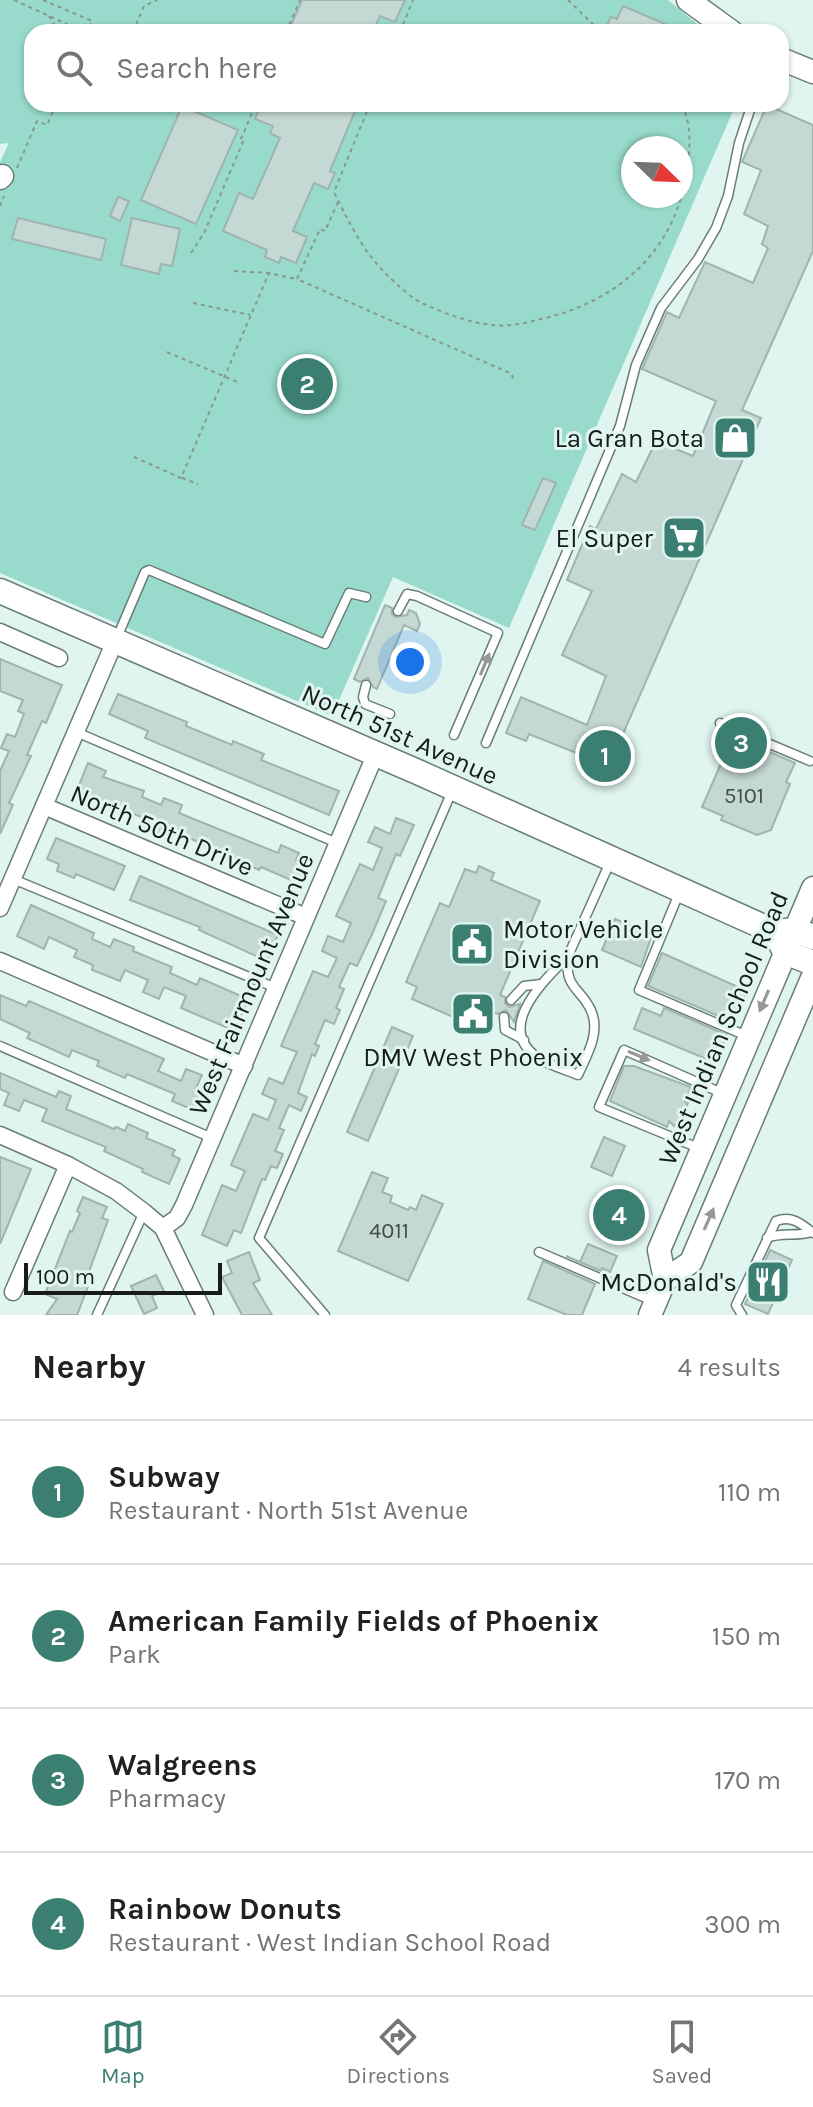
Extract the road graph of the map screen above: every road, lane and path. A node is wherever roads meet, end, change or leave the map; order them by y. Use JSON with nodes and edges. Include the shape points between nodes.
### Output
{"nodes":[{"id":1,"x":14,"y":0,"type":"edge"},
{"id":2,"x":43,"y":0,"type":"edge"},
{"id":3,"x":157,"y":0,"type":"edge"},
{"id":4,"x":300,"y":0,"type":"edge"},
{"id":5,"x":413,"y":0,"type":"edge"},
{"id":6,"x":568,"y":0,"type":"edge"},
{"id":7,"x":688,"y":0,"type":"edge"},
{"id":8,"x":49,"y":15,"type":"junction"},
{"id":9,"x":54,"y":24,"type":"edge"},
{"id":10,"x":67,"y":24,"type":"edge"},
{"id":11,"x":91,"y":24,"type":"edge"},
{"id":12,"x":136,"y":24,"type":"edge"},
{"id":13,"x":290,"y":24,"type":"edge"},
{"id":14,"x":403,"y":24,"type":"edge"},
{"id":15,"x":593,"y":24,"type":"edge"},
{"id":16,"x":721,"y":24,"type":"edge"},
{"id":17,"x":789,"y":62,"type":"edge"},
{"id":18,"x":813,"y":72,"type":"edge"},
{"id":19,"x":53,"y":112,"type":"edge"},
{"id":20,"x":253,"y":112,"type":"edge"},
{"id":21,"x":367,"y":112,"type":"edge"},
{"id":22,"x":686,"y":112,"type":"edge"},
{"id":23,"x":749,"y":112,"type":"edge"},
{"id":24,"x":5,"y":181,"type":"edge"},
{"id":25,"x":338,"y":201,"type":"junction"},
{"id":26,"x":0,"y":206,"type":"edge"},
{"id":27,"x":191,"y":253,"type":"dead end"},
{"id":28,"x":234,"y":271,"type":"dead end"},
{"id":29,"x":269,"y":273,"type":"junction"},
{"id":30,"x":297,"y":279,"type":"junction"},
{"id":31,"x":193,"y":303,"type":"dead end"},
{"id":32,"x":251,"y":315,"type":"junction"},
{"id":33,"x":167,"y":352,"type":"dead end"},
{"id":34,"x":224,"y":377,"type":"junction"},
{"id":35,"x":513,"y":380,"type":"dead end"},
{"id":36,"x":240,"y":383,"type":"dead end"},
{"id":37,"x":134,"y":457,"type":"dead end"},
{"id":38,"x":181,"y":478,"type":"junction"},
{"id":39,"x":198,"y":484,"type":"dead end"},
{"id":40,"x":0,"y":591,"type":"edge"},
{"id":41,"x":366,"y":597,"type":"dead end"},
{"id":42,"x":398,"y":611,"type":"dead end"},
{"id":43,"x":0,"y":632,"type":"edge"},
{"id":44,"x":115,"y":641,"type":"junction"},
{"id":45,"x":59,"y":658,"type":"dead end"},
{"id":46,"x":366,"y":685,"type":"dead end"},
{"id":47,"x":390,"y":714,"type":"dead end"},
{"id":48,"x":720,"y":723,"type":"dead end"},
{"id":49,"x":75,"y":732,"type":"junction"},
{"id":50,"x":454,"y":735,"type":"dead end"},
{"id":51,"x":486,"y":743,"type":"dead end"},
{"id":52,"x":376,"y":753,"type":"junction"},
{"id":53,"x":810,"y":761,"type":"dead end"},
{"id":54,"x":453,"y":788,"type":"junction"},
{"id":55,"x":44,"y":806,"type":"junction"},
{"id":56,"x":337,"y":843,"type":"junction"},
{"id":57,"x":611,"y":860,"type":"junction"},
{"id":58,"x":13,"y":879,"type":"junction"},
{"id":59,"x":813,"y":888,"type":"edge"},
{"id":60,"x":681,"y":891,"type":"junction"},
{"id":61,"x":0,"y":908,"type":"edge"},
{"id":62,"x":306,"y":917,"type":"junction"},
{"id":63,"x":792,"y":938,"type":"edge"},
{"id":64,"x":568,"y":956,"type":"junction"},
{"id":65,"x":0,"y":961,"type":"edge"},
{"id":66,"x":813,"y":963,"type":"edge"},
{"id":67,"x":813,"y":976,"type":"edge"},
{"id":68,"x":541,"y":984,"type":"junction"},
{"id":69,"x":277,"y":988,"type":"junction"},
{"id":70,"x":511,"y":1000,"type":"dead end"},
{"id":71,"x":504,"y":1017,"type":"dead end"},
{"id":72,"x":749,"y":1037,"type":"junction"},
{"id":73,"x":525,"y":1041,"type":"junction"},
{"id":74,"x":0,"y":1046,"type":"edge"},
{"id":75,"x":244,"y":1066,"type":"junction"},
{"id":76,"x":725,"y":1094,"type":"junction"},
{"id":77,"x":0,"y":1135,"type":"edge"},
{"id":78,"x":212,"y":1138,"type":"junction"},
{"id":79,"x":701,"y":1149,"type":"junction"},
{"id":80,"x":68,"y":1165,"type":"junction"},
{"id":81,"x":144,"y":1212,"type":"junction"},
{"id":82,"x":163,"y":1228,"type":"junction"},
{"id":83,"x":812,"y":1233,"type":"edge"},
{"id":84,"x":767,"y":1238,"type":"junction"},
{"id":85,"x":539,"y":1252,"type":"dead end"},
{"id":86,"x":665,"y":1280,"type":"junction"},
{"id":87,"x":13,"y":1292,"type":"dead end"},
{"id":88,"x":653,"y":1309,"type":"edge"},
{"id":89,"x":97,"y":1315,"type":"edge"},
{"id":90,"x":205,"y":1315,"type":"edge"},
{"id":91,"x":325,"y":1315,"type":"edge"},
{"id":92,"x":742,"y":1315,"type":"edge"}],
"edges":[{"from":1,"to":8,"type":"path"},
{"from":2,"to":11,"type":"path"},
{"from":3,"to":12,"type":"path","via":[[144,6]]},
{"from":4,"to":13,"type":"path"},
{"from":5,"to":14,"type":"path"},
{"from":6,"to":15,"type":"path"},
{"from":7,"to":16,"type":"main road"},
{"from":8,"to":9,"type":"path"},
{"from":8,"to":10,"type":"path"},
{"from":17,"to":18,"type":"main road"},
{"from":19,"to":24,"type":"path","via":[[47,125],[37,121]]},
{"from":20,"to":27,"type":"path"},
{"from":21,"to":25,"type":"path","via":[[334,192]]},
{"from":22,"to":25,"type":"path","via":[[690,154],[682,197],[666,235],[623,284],[565,314],[495,326],[417,300],[367,254]]},
{"from":23,"to":51,"type":"lane","via":[[716,228],[661,308],[636,365],[620,426]]},
{"from":24,"to":26,"type":"path"},
{"from":25,"to":30,"type":"path"},
{"from":28,"to":29,"type":"path"},
{"from":29,"to":30,"type":"path"},
{"from":29,"to":32,"type":"path"},
{"from":30,"to":35,"type":"path","via":[[512,374]]},
{"from":31,"to":32,"type":"path"},
{"from":32,"to":34,"type":"path"},
{"from":33,"to":34,"type":"path"},
{"from":34,"to":36,"type":"path"},
{"from":34,"to":38,"type":"path"},
{"from":37,"to":38,"type":"path"},
{"from":38,"to":39,"type":"path"},
{"from":40,"to":44,"type":"main road","name":"North 51st Avenue"},
{"from":41,"to":44,"type":"lane","via":[[349,593],[325,644],[149,570]]},
{"from":50,"to":42,"type":"lane","one_way":true,"via":[[498,633],[417,596],[407,594]]},
{"from":43,"to":45,"type":"street"},
{"from":44,"to":49,"type":"street"},
{"from":44,"to":52,"type":"main road","name":"North 51st Avenue"},
{"from":46,"to":47,"type":"lane","via":[[365,704]]},
{"from":48,"to":53,"type":"lane"},
{"from":49,"to":55,"type":"street"},
{"from":49,"to":56,"type":"lane"},
{"from":52,"to":54,"type":"main road","name":"North 51st Avenue"},
{"from":52,"to":56,"type":"street","name":"West Fairmount Avenue"},
{"from":54,"to":57,"type":"main road","name":"North 51st Avenue"},
{"from":54,"to":91,"type":"lane","via":[[259,1238]]},
{"from":55,"to":58,"type":"street"},
{"from":55,"to":62,"type":"street","name":"North 50th Drive"},
{"from":56,"to":62,"type":"street","name":"West Fairmount Avenue"},
{"from":57,"to":60,"type":"main road","name":"North 51st Avenue"},
{"from":57,"to":64,"type":"lane"},
{"from":58,"to":61,"type":"street"},
{"from":58,"to":69,"type":"lane"},
{"from":59,"to":63,"type":"main road","name":"West Indian School Road"},
{"from":60,"to":63,"type":"main road","name":"North 51st Avenue"},
{"from":60,"to":72,"type":"lane","via":[[640,991]]},
{"from":62,"to":69,"type":"street","name":"West Fairmount Avenue"},
{"from":63,"to":66,"type":"main road","name":"North 51st Avenue"},
{"from":63,"to":72,"type":"main road","name":"West Indian School Road","one_way":true},
{"from":64,"to":68,"type":"lane"},
{"from":64,"to":73,"type":"lane","via":[[570,982],[594,1016],[594,1034],[578,1075],[536,1057]]},
{"from":65,"to":75,"type":"street"},
{"from":86,"to":67,"type":"main road","name":"West Indian School Road","one_way":true,"via":[[691,1262]]},
{"from":68,"to":70,"type":"lane","via":[[524,986]]},
{"from":68,"to":73,"type":"lane","via":[[520,1020]]},
{"from":69,"to":75,"type":"street","name":"West Fairmount Avenue"},
{"from":71,"to":73,"type":"lane","via":[[505,1030]]},
{"from":72,"to":76,"type":"main road","name":"West Indian School Road"},
{"from":74,"to":78,"type":"lane"},
{"from":75,"to":78,"type":"street","name":"West Fairmount Avenue"},
{"from":76,"to":79,"type":"main road","name":"West Indian School Road"},
{"from":79,"to":76,"type":"lane","one_way":true,"via":[[599,1107],[624,1050]]},
{"from":77,"to":80,"type":"street"},
{"from":78,"to":82,"type":"street","name":"West Fairmount Avenue","via":[[177,1218]]},
{"from":79,"to":86,"type":"main road","name":"West Indian School Road","via":[[659,1250]]},
{"from":80,"to":81,"type":"street"},
{"from":80,"to":87,"type":"street"},
{"from":81,"to":82,"type":"street"},
{"from":81,"to":89,"type":"lane"},
{"from":82,"to":90,"type":"street"},
{"from":83,"to":84,"type":"lane"},
{"from":83,"to":84,"type":"lane","via":[[786,1218],[776,1221]]},
{"from":84,"to":92,"type":"lane","via":[[736,1305]]},
{"from":85,"to":88,"type":"lane"},
{"from":86,"to":88,"type":"main road","name":"West Indian School Road"}]}
